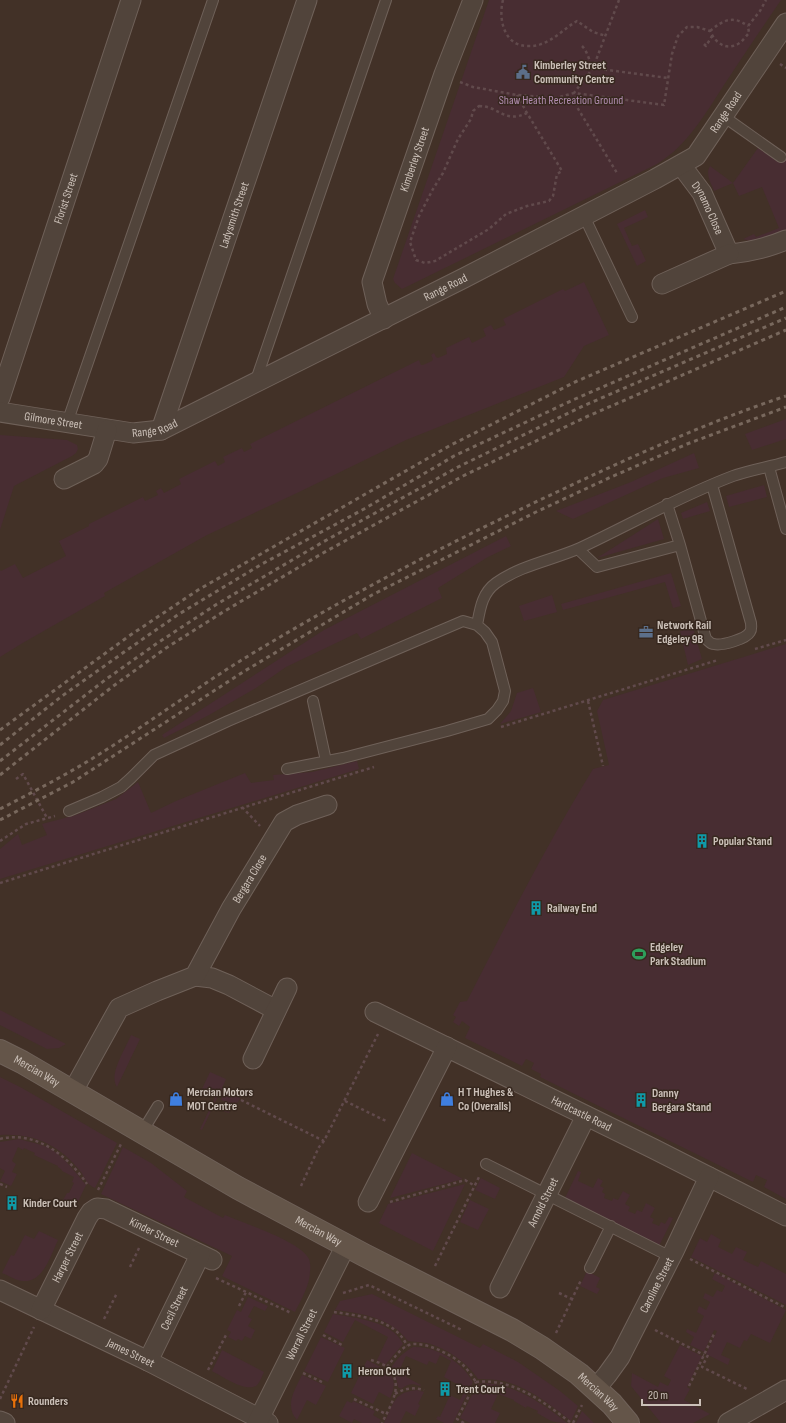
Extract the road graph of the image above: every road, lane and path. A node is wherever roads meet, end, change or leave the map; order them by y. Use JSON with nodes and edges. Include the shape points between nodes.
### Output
{"nodes":[{"id":1,"x":131,"y":0,"type":"edge"},
{"id":2,"x":213,"y":0,"type":"edge"},
{"id":3,"x":306,"y":0,"type":"edge"},
{"id":4,"x":386,"y":0,"type":"edge"},
{"id":5,"x":473,"y":0,"type":"edge"},
{"id":6,"x":503,"y":0,"type":"edge"},
{"id":7,"x":619,"y":0,"type":"edge"},
{"id":8,"x":766,"y":0,"type":"edge"},
{"id":9,"x":786,"y":23,"type":"edge"},
{"id":10,"x":748,"y":26,"type":"junction"},
{"id":11,"x":710,"y":31,"type":"junction"},
{"id":12,"x":606,"y":36,"type":"junction"},
{"id":13,"x":712,"y":36,"type":"junction"},
{"id":14,"x":704,"y":44,"type":"dead end"},
{"id":15,"x":582,"y":46,"type":"dead end"},
{"id":16,"x":593,"y":68,"type":"junction"},
{"id":17,"x":444,"y":74,"type":"junction"},
{"id":18,"x":668,"y":78,"type":"junction"},
{"id":19,"x":574,"y":93,"type":"junction"},
{"id":20,"x":517,"y":94,"type":"junction"},
{"id":21,"x":527,"y":113,"type":"junction"},
{"id":22,"x":723,"y":116,"type":"junction"},
{"id":23,"x":781,"y":157,"type":"dead end"},
{"id":24,"x":681,"y":165,"type":"junction"},
{"id":25,"x":617,"y":172,"type":"dead end"},
{"id":26,"x":584,"y":216,"type":"junction"},
{"id":27,"x":786,"y":240,"type":"edge"},
{"id":28,"x":729,"y":254,"type":"junction"},
{"id":29,"x":662,"y":284,"type":"dead end"},
{"id":30,"x":632,"y":317,"type":"dead end"},
{"id":31,"x":384,"y":319,"type":"junction"},
{"id":32,"x":255,"y":383,"type":"junction"},
{"id":33,"x":0,"y":398,"type":"edge"},
{"id":34,"x":0,"y":412,"type":"edge"},
{"id":35,"x":67,"y":423,"type":"junction"},
{"id":36,"x":107,"y":430,"type":"junction"},
{"id":37,"x":161,"y":430,"type":"junction"},
{"id":38,"x":786,"y":462,"type":"edge"},
{"id":39,"x":769,"y":467,"type":"junction"},
{"id":40,"x":64,"y":479,"type":"dead end"},
{"id":41,"x":712,"y":485,"type":"junction"},
{"id":42,"x":667,"y":504,"type":"junction"},
{"id":43,"x":786,"y":529,"type":"edge"},
{"id":44,"x":680,"y":545,"type":"junction"},
{"id":45,"x":578,"y":549,"type":"junction"},
{"id":46,"x":477,"y":625,"type":"junction"},
{"id":47,"x":313,"y":701,"type":"dead end"},
{"id":48,"x":588,"y":701,"type":"dead end"},
{"id":49,"x":326,"y":761,"type":"junction"},
{"id":50,"x":603,"y":766,"type":"dead end"},
{"id":51,"x":287,"y":769,"type":"dead end"},
{"id":52,"x":16,"y":779,"type":"dead end"},
{"id":53,"x":327,"y":805,"type":"dead end"},
{"id":54,"x":242,"y":807,"type":"dead end"},
{"id":55,"x":69,"y":811,"type":"joint"},
{"id":56,"x":47,"y":818,"type":"junction"},
{"id":57,"x":274,"y":839,"type":"junction"},
{"id":58,"x":0,"y":841,"type":"edge"},
{"id":59,"x":195,"y":976,"type":"junction"},
{"id":60,"x":287,"y":988,"type":"dead end"},
{"id":61,"x":276,"y":1010,"type":"junction"},
{"id":62,"x":381,"y":1015,"type":"joint"},
{"id":63,"x":447,"y":1047,"type":"junction"},
{"id":64,"x":0,"y":1051,"type":"edge"},
{"id":65,"x":253,"y":1059,"type":"dead end"},
{"id":66,"x":73,"y":1091,"type":"junction"},
{"id":67,"x":241,"y":1100,"type":"dead end"},
{"id":68,"x":345,"y":1101,"type":"junction"},
{"id":69,"x":158,"y":1106,"type":"dead end"},
{"id":70,"x":586,"y":1116,"type":"junction"},
{"id":71,"x":136,"y":1129,"type":"junction"},
{"id":72,"x":404,"y":1130,"type":"junction"},
{"id":73,"x":0,"y":1139,"type":"edge"},
{"id":74,"x":324,"y":1141,"type":"junction"},
{"id":75,"x":486,"y":1164,"type":"joint"},
{"id":76,"x":709,"y":1178,"type":"junction"},
{"id":77,"x":0,"y":1184,"type":"edge"},
{"id":78,"x":87,"y":1184,"type":"dead end"},
{"id":79,"x":300,"y":1186,"type":"dead end"},
{"id":80,"x":475,"y":1186,"type":"junction"},
{"id":81,"x":7,"y":1187,"type":"dead end"},
{"id":82,"x":547,"y":1193,"type":"junction"},
{"id":83,"x":370,"y":1199,"type":"joint"},
{"id":84,"x":96,"y":1208,"type":"junction"},
{"id":85,"x":786,"y":1216,"type":"edge"},
{"id":86,"x":611,"y":1226,"type":"junction"},
{"id":87,"x":148,"y":1229,"type":"junction"},
{"id":88,"x":346,"y":1245,"type":"junction"},
{"id":89,"x":673,"y":1254,"type":"junction"},
{"id":90,"x":202,"y":1261,"type":"junction"},
{"id":91,"x":435,"y":1266,"type":"dead end"},
{"id":92,"x":130,"y":1267,"type":"dead end"},
{"id":93,"x":590,"y":1268,"type":"dead end"},
{"id":94,"x":581,"y":1279,"type":"dead end"},
{"id":95,"x":324,"y":1288,"type":"junction"},
{"id":96,"x":500,"y":1288,"type":"dead end"},
{"id":97,"x":0,"y":1290,"type":"edge"},
{"id":98,"x":246,"y":1292,"type":"junction"},
{"id":99,"x":117,"y":1293,"type":"dead end"},
{"id":100,"x":559,"y":1293,"type":"dead end"},
{"id":101,"x":572,"y":1299,"type":"junction"},
{"id":102,"x":239,"y":1306,"type":"dead end"},
{"id":103,"x":786,"y":1308,"type":"edge"},
{"id":104,"x":41,"y":1310,"type":"junction"},
{"id":105,"x":334,"y":1312,"type":"dead end"},
{"id":106,"x":308,"y":1321,"type":"junction"},
{"id":107,"x":638,"y":1321,"type":"junction"},
{"id":108,"x":466,"y":1332,"type":"dead end"},
{"id":109,"x":715,"y":1332,"type":"dead end"},
{"id":110,"x":226,"y":1335,"type":"dead end"},
{"id":111,"x":95,"y":1336,"type":"junction"},
{"id":112,"x":407,"y":1346,"type":"junction"},
{"id":113,"x":547,"y":1352,"type":"junction"},
{"id":114,"x":706,"y":1355,"type":"junction"},
{"id":115,"x":371,"y":1360,"type":"dead end"},
{"id":116,"x":148,"y":1362,"type":"junction"},
{"id":117,"x":387,"y":1367,"type":"junction"},
{"id":118,"x":476,"y":1382,"type":"junction"},
{"id":119,"x":689,"y":1386,"type":"dead end"},
{"id":120,"x":199,"y":1387,"type":"junction"},
{"id":121,"x":424,"y":1390,"type":"dead end"},
{"id":122,"x":786,"y":1390,"type":"edge"},
{"id":123,"x":395,"y":1394,"type":"junction"},
{"id":124,"x":589,"y":1397,"type":"junction"},
{"id":125,"x":0,"y":1399,"type":"edge"},
{"id":126,"x":354,"y":1399,"type":"dead end"},
{"id":127,"x":758,"y":1406,"type":"junction"},
{"id":128,"x":386,"y":1414,"type":"junction"},
{"id":129,"x":0,"y":1421,"type":"edge"},
{"id":130,"x":261,"y":1421,"type":"edge"},
{"id":131,"x":5,"y":1423,"type":"edge"},
{"id":132,"x":382,"y":1423,"type":"edge"},
{"id":133,"x":464,"y":1423,"type":"edge"},
{"id":134,"x":572,"y":1423,"type":"edge"},
{"id":135,"x":628,"y":1423,"type":"edge"},
{"id":136,"x":728,"y":1423,"type":"edge"}],
"edges":[{"from":1,"to":33,"type":"street","name":"Florist Street"},
{"from":2,"to":35,"type":"lane"},
{"from":3,"to":37,"type":"street","name":"Ladysmith Street"},
{"from":4,"to":32,"type":"lane"},
{"from":5,"to":17,"type":"street","name":"Kimberley Street"},
{"from":6,"to":12,"type":"path","via":[[501,20],[504,31],[512,41],[523,46],[539,45],[552,39],[577,21],[593,32]]},
{"from":7,"to":12,"type":"path"},
{"from":8,"to":10,"type":"path"},
{"from":9,"to":22,"type":"street","name":"Range Road"},
{"from":10,"to":11,"type":"path","via":[[741,21],[731,20]]},
{"from":10,"to":13,"type":"path","via":[[749,33],[737,44],[722,45]]},
{"from":11,"to":13,"type":"path"},
{"from":11,"to":18,"type":"path","via":[[687,27],[678,36]]},
{"from":12,"to":16,"type":"path"},
{"from":13,"to":14,"type":"path","via":[[706,46]]},
{"from":15,"to":16,"type":"path"},
{"from":16,"to":18,"type":"path"},
{"from":16,"to":19,"type":"path"},
{"from":17,"to":20,"type":"path","via":[[474,87]]},
{"from":17,"to":31,"type":"street","name":"Kimberley Street","via":[[372,282],[377,304]]},
{"from":18,"to":19,"type":"path","via":[[664,105]]},
{"from":19,"to":20,"type":"path","via":[[556,98]]},
{"from":19,"to":25,"type":"path","via":[[577,107]]},
{"from":20,"to":21,"type":"path"},
{"from":21,"to":21,"type":"path","via":[[562,171],[557,174],[553,196],[549,200],[506,214],[489,229],[435,261],[425,263],[416,260],[410,242],[419,216],[473,112],[479,106],[488,106],[508,116],[518,117]]},
{"from":22,"to":23,"type":"lane"},
{"from":22,"to":24,"type":"street","name":"Range Road","via":[[696,156]]},
{"from":24,"to":26,"type":"street","name":"Range Road"},
{"from":24,"to":28,"type":"street","name":"Dynamo Close","via":[[702,193]]},
{"from":26,"to":30,"type":"lane"},
{"from":26,"to":31,"type":"street","name":"Range Road"},
{"from":27,"to":28,"type":"street","via":[[748,252]]},
{"from":28,"to":29,"type":"street"},
{"from":31,"to":32,"type":"street","name":"Range Road"},
{"from":32,"to":37,"type":"street","name":"Range Road"},
{"from":34,"to":35,"type":"street","name":"Gilmore Street"},
{"from":35,"to":36,"type":"street","name":"Gilmore Street"},
{"from":36,"to":37,"type":"street","name":"Range Road","via":[[133,433]]},
{"from":36,"to":40,"type":"street","via":[[94,464]]},
{"from":38,"to":39,"type":"lane"},
{"from":39,"to":41,"type":"lane","via":[[734,475]]},
{"from":39,"to":43,"type":"lane"},
{"from":41,"to":42,"type":"lane"},
{"from":41,"to":44,"type":"lane","via":[[751,623],[750,634],[725,644],[715,645],[706,639]]},
{"from":42,"to":44,"type":"lane"},
{"from":42,"to":45,"type":"lane"},
{"from":44,"to":45,"type":"lane","via":[[597,567]]},
{"from":45,"to":46,"type":"lane","via":[[519,571],[496,583],[487,591],[481,604]]},
{"from":46,"to":49,"type":"lane","via":[[492,642],[505,692],[503,701],[488,719]]},
{"from":46,"to":55,"type":"lane","via":[[463,621],[154,754],[121,787]]},
{"from":47,"to":49,"type":"lane"},
{"from":48,"to":50,"type":"path"},
{"from":49,"to":51,"type":"lane"},
{"from":52,"to":56,"type":"path","via":[[23,774]]},
{"from":53,"to":57,"type":"street","name":"Bergara Close","via":[[284,822]]},
{"from":54,"to":57,"type":"path"},
{"from":55,"to":56,"type":"path"},
{"from":56,"to":58,"type":"path","via":[[26,824]]},
{"from":57,"to":59,"type":"street","name":"Bergara Close","via":[[231,909]]},
{"from":59,"to":61,"type":"street","via":[[212,978],[229,985]]},
{"from":59,"to":66,"type":"street","via":[[118,1008]]},
{"from":60,"to":61,"type":"street"},
{"from":61,"to":65,"type":"street"},
{"from":62,"to":63,"type":"street","name":"Hardcastle Road"},
{"from":62,"to":68,"type":"path"},
{"from":63,"to":70,"type":"street","name":"Hardcastle Road"},
{"from":63,"to":72,"type":"street"},
{"from":64,"to":66,"type":"main road","name":"Mercian Way"},
{"from":66,"to":71,"type":"main road","name":"Mercian Way"},
{"from":67,"to":74,"type":"path"},
{"from":68,"to":72,"type":"path"},
{"from":68,"to":74,"type":"path"},
{"from":69,"to":71,"type":"lane"},
{"from":70,"to":76,"type":"street","name":"Hardcastle Road"},
{"from":70,"to":82,"type":"street","name":"Arnold Street"},
{"from":71,"to":84,"type":"path","via":[[95,1196]]},
{"from":71,"to":88,"type":"main road","name":"Mercian Way","via":[[238,1188]]},
{"from":72,"to":83,"type":"street"},
{"from":73,"to":78,"type":"path","via":[[21,1137],[51,1147],[72,1165]]},
{"from":74,"to":79,"type":"path"},
{"from":75,"to":80,"type":"path"},
{"from":75,"to":82,"type":"lane"},
{"from":76,"to":85,"type":"street","name":"Hardcastle Road"},
{"from":76,"to":89,"type":"street","name":"Caroline Street"},
{"from":77,"to":81,"type":"path"},
{"from":80,"to":83,"type":"path","via":[[465,1180],[386,1203]]},
{"from":80,"to":91,"type":"path"},
{"from":82,"to":86,"type":"lane"},
{"from":82,"to":96,"type":"street","name":"Arnold Street"},
{"from":84,"to":87,"type":"street","name":"Kinder Street","via":[[106,1209]]},
{"from":84,"to":104,"type":"street","name":"Harper Street","via":[[87,1218]]},
{"from":86,"to":89,"type":"lane"},
{"from":86,"to":93,"type":"lane"},
{"from":87,"to":90,"type":"street","name":"Kinder Street"},
{"from":87,"to":92,"type":"path"},
{"from":88,"to":95,"type":"street","name":"Worrall Street"},
{"from":88,"to":113,"type":"main road","name":"Mercian Way","via":[[512,1330]]},
{"from":89,"to":103,"type":"path"},
{"from":89,"to":107,"type":"street","name":"Caroline Street"},
{"from":90,"to":98,"type":"path"},
{"from":90,"to":116,"type":"street","name":"Cecil Street"},
{"from":94,"to":101,"type":"path"},
{"from":95,"to":106,"type":"street","name":"Worrall Street"},
{"from":95,"to":108,"type":"path","via":[[340,1294],[369,1285]]},
{"from":97,"to":104,"type":"street","name":"James Street"},
{"from":98,"to":102,"type":"path"},
{"from":98,"to":106,"type":"path"},
{"from":99,"to":111,"type":"path"},
{"from":100,"to":101,"type":"path"},
{"from":101,"to":113,"type":"path"},
{"from":104,"to":111,"type":"street","name":"James Street"},
{"from":104,"to":125,"type":"path"},
{"from":105,"to":112,"type":"path","via":[[383,1323],[401,1335]]},
{"from":106,"to":130,"type":"street","name":"Worrall Street"},
{"from":107,"to":114,"type":"path"},
{"from":107,"to":124,"type":"street","name":"Caroline Street","via":[[620,1357]]},
{"from":109,"to":114,"type":"path"},
{"from":110,"to":120,"type":"path"},
{"from":111,"to":116,"type":"street","name":"James Street"},
{"from":112,"to":117,"type":"path"},
{"from":112,"to":118,"type":"path","via":[[429,1346],[451,1357],[462,1364]]},
{"from":113,"to":124,"type":"main road","name":"Mercian Way","via":[[579,1374]]},
{"from":114,"to":119,"type":"path"},
{"from":114,"to":127,"type":"path","via":[[702,1367],[750,1391]]},
{"from":115,"to":117,"type":"path"},
{"from":116,"to":120,"type":"street","name":"James Street"},
{"from":117,"to":123,"type":"path","via":[[395,1379]]},
{"from":118,"to":133,"type":"path","via":[[457,1419]]},
{"from":118,"to":134,"type":"path","via":[[499,1382],[514,1387],[542,1401]]},
{"from":120,"to":130,"type":"street","name":"James Street"},
{"from":121,"to":123,"type":"path","via":[[410,1388]]},
{"from":122,"to":127,"type":"street"},
{"from":123,"to":128,"type":"path"},
{"from":124,"to":134,"type":"path"},
{"from":124,"to":135,"type":"main road","name":"Mercian Way","via":[[612,1404]]},
{"from":126,"to":128,"type":"path"},
{"from":127,"to":136,"type":"street"},
{"from":128,"to":132,"type":"path"},
{"from":129,"to":131,"type":"street"}]}
